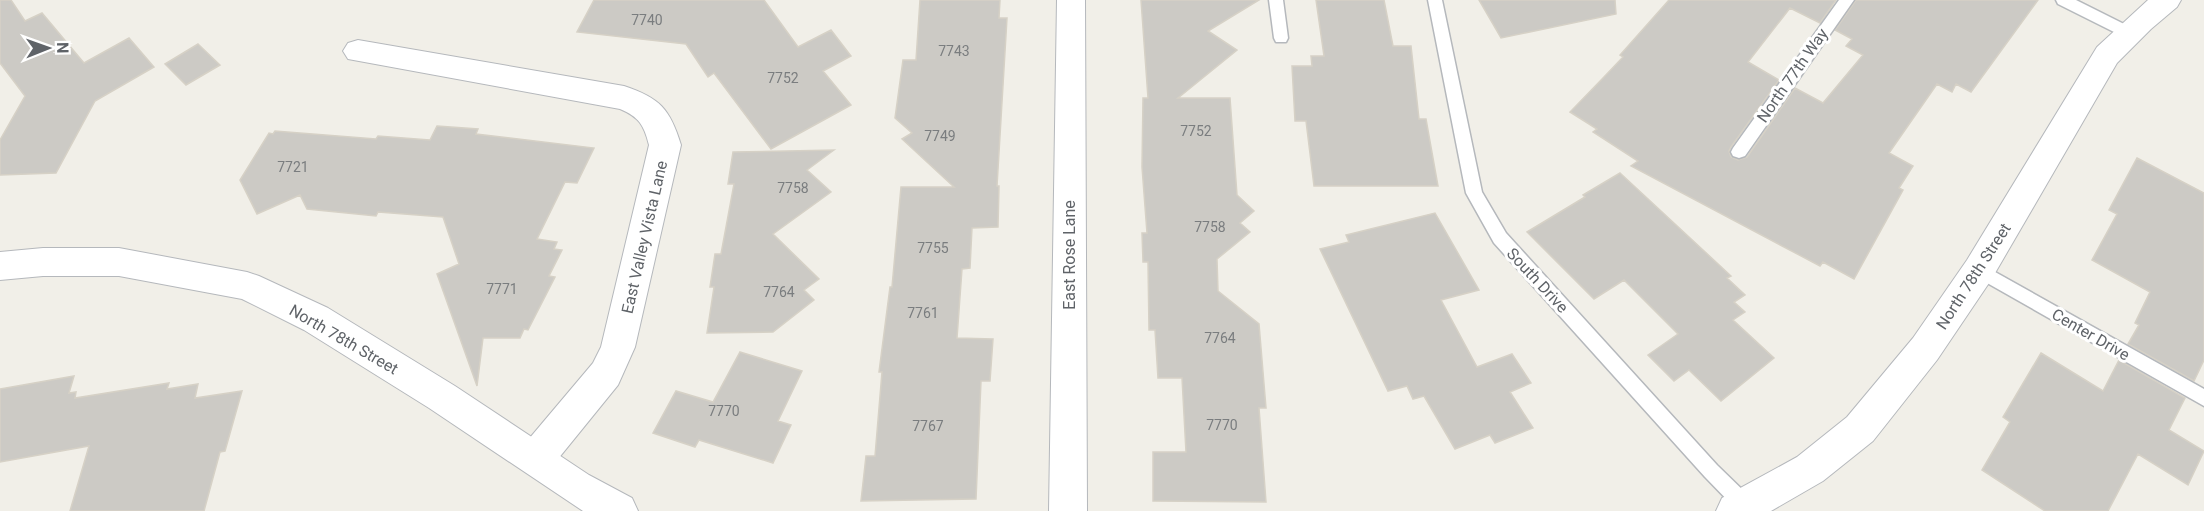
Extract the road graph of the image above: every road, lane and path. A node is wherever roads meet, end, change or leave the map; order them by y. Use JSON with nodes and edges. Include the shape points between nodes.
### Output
{"nodes":[{"id":1,"x":1071,"y":0,"type":"edge"},
{"id":2,"x":1276,"y":0,"type":"edge"},
{"id":3,"x":1435,"y":0,"type":"edge"},
{"id":4,"x":1847,"y":0,"type":"edge"},
{"id":5,"x":2063,"y":0,"type":"edge"},
{"id":6,"x":2167,"y":0,"type":"edge"},
{"id":7,"x":2129,"y":33,"type":"junction"},
{"id":8,"x":1281,"y":38,"type":"dead end"},
{"id":9,"x":358,"y":51,"type":"dead end"},
{"id":10,"x":1739,"y":152,"type":"dead end"},
{"id":11,"x":0,"y":266,"type":"edge"},
{"id":12,"x":1979,"y":270,"type":"junction"},
{"id":13,"x":2204,"y":398,"type":"edge"},
{"id":14,"x":536,"y":458,"type":"junction"},
{"id":15,"x":1740,"y":508,"type":"edge"},
{"id":16,"x":619,"y":511,"type":"edge"},
{"id":17,"x":1068,"y":511,"type":"edge"}],
"edges":[{"from":1,"to":17,"type":"street","name":"East Rose Lane"},
{"from":2,"to":8,"type":"lane"},
{"from":3,"to":15,"type":"lane","name":"South Drive","via":[[1474,193],[1500,238],[1712,471]]},
{"from":4,"to":10,"type":"lane","name":"North 77th Way"},
{"from":5,"to":7,"type":"lane"},
{"from":6,"to":7,"type":"street","name":"North 78th Street"},
{"from":7,"to":12,"type":"street","name":"North 78th Street","via":[[2107,55]]},
{"from":9,"to":14,"type":"street","name":"East Valley Vista Lane","via":[[624,98],[645,106],[659,120],[665,145],[618,347],[606,374]]},
{"from":11,"to":14,"type":"street","name":"North 78th Street","via":[[119,262],[247,286],[316,319]]},
{"from":12,"to":13,"type":"lane","name":"Center Drive"},
{"from":12,"to":15,"type":"street","name":"North 78th Street","via":[[1925,349],[1860,429],[1810,469]]},
{"from":14,"to":16,"type":"street","name":"North 78th Street"}]}
